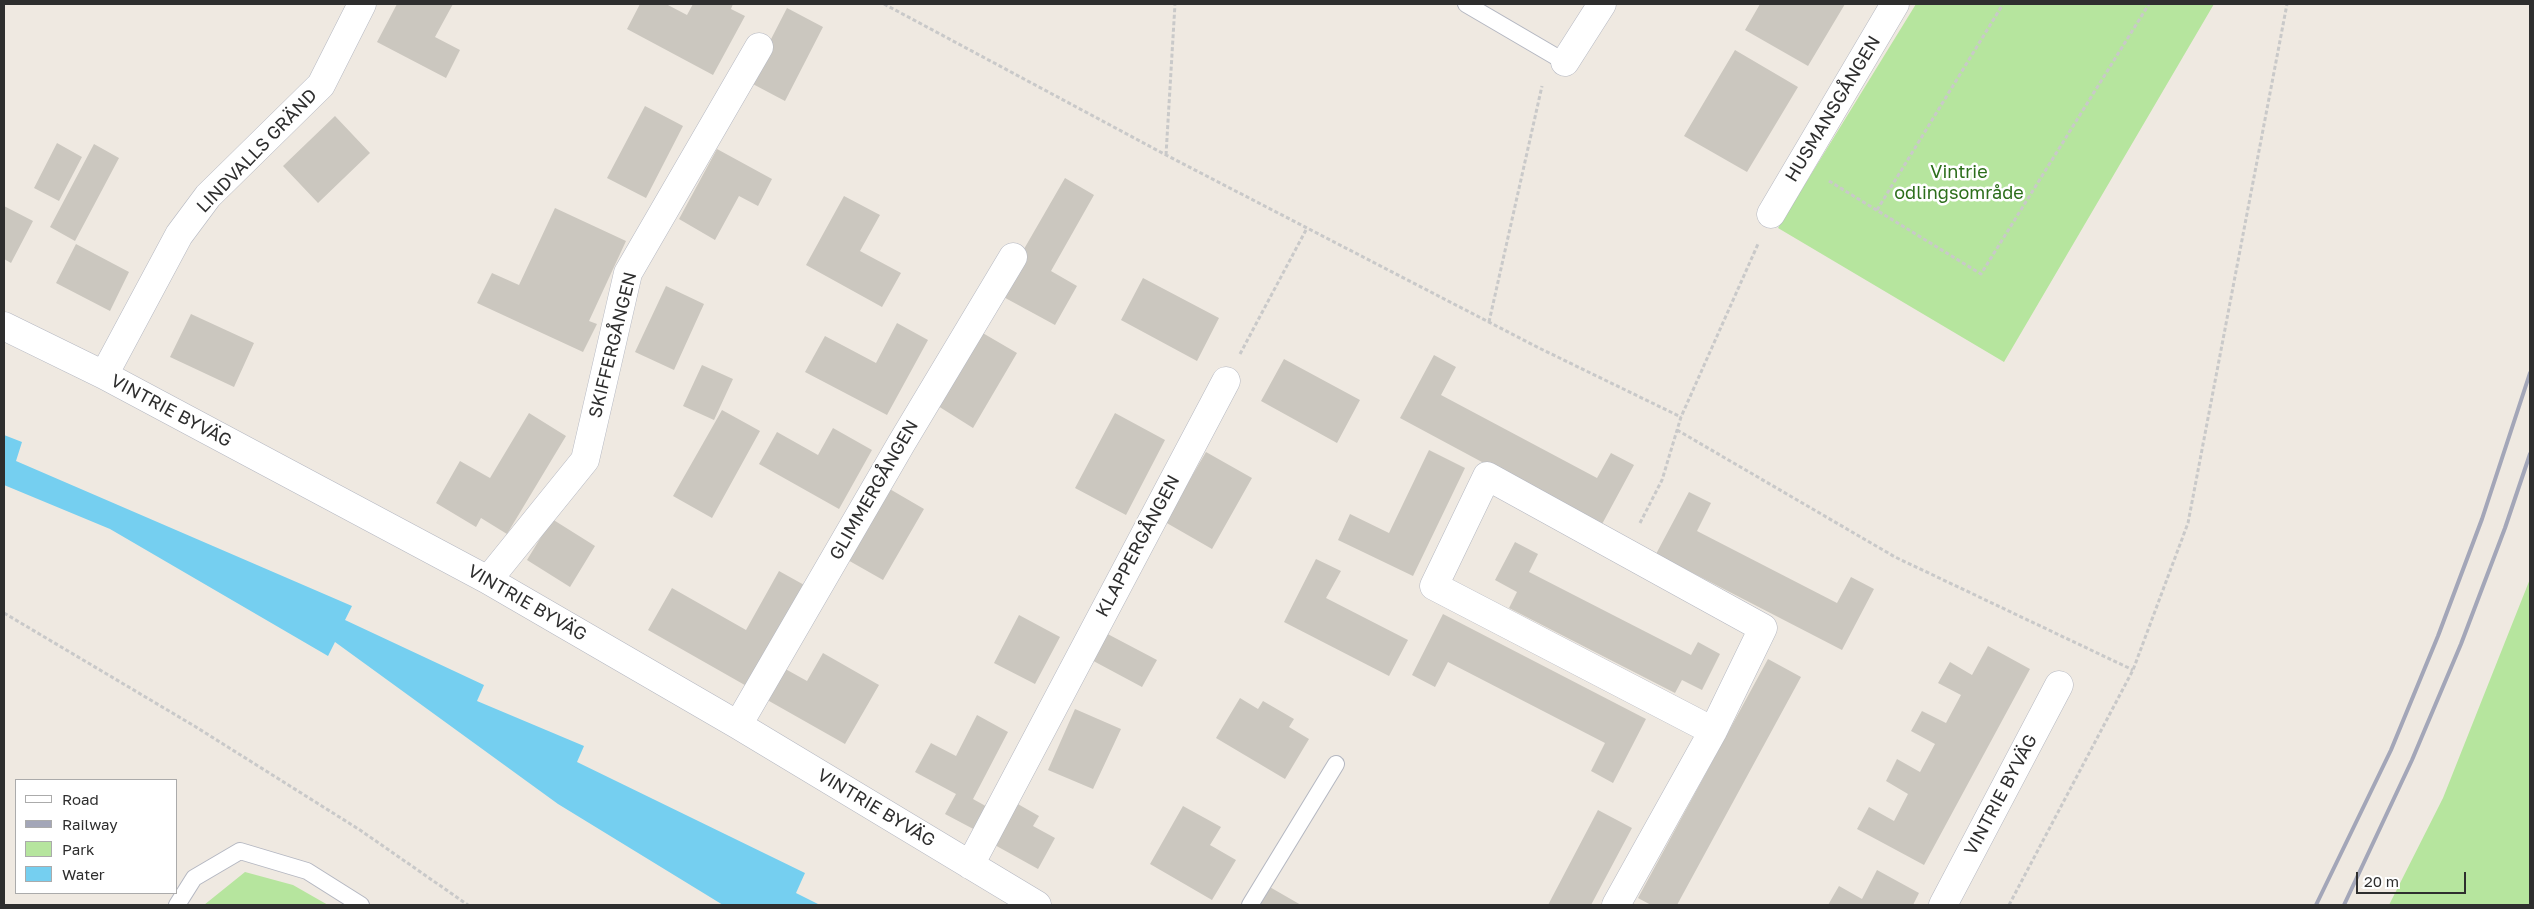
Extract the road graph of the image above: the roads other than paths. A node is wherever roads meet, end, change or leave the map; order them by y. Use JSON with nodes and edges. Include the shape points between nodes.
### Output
{"nodes":[{"id":1,"x":362,"y":4,"type":"edge"},
{"id":2,"x":1466,"y":4,"type":"edge"},
{"id":3,"x":1602,"y":4,"type":"edge"},
{"id":4,"x":1895,"y":4,"type":"edge"},
{"id":5,"x":758,"y":47,"type":"dead end"},
{"id":6,"x":1557,"y":58,"type":"joint"},
{"id":7,"x":1771,"y":214,"type":"road end"},
{"id":8,"x":1013,"y":257,"type":"dead end"},
{"id":9,"x":4,"y":326,"type":"edge"},
{"id":10,"x":104,"y":375,"type":"junction"},
{"id":11,"x":1226,"y":381,"type":"road end"},
{"id":12,"x":488,"y":580,"type":"junction"},
{"id":13,"x":2059,"y":685,"type":"dead end"},
{"id":14,"x":738,"y":725,"type":"junction"},
{"id":15,"x":1712,"y":731,"type":"junction"},
{"id":16,"x":1336,"y":764,"type":"dead end"},
{"id":17,"x":970,"y":865,"type":"junction"},
{"id":18,"x":177,"y":905,"type":"edge"},
{"id":19,"x":361,"y":905,"type":"edge"},
{"id":20,"x":1037,"y":905,"type":"edge"},
{"id":21,"x":1250,"y":905,"type":"edge"},
{"id":22,"x":1616,"y":905,"type":"edge"},
{"id":23,"x":1943,"y":905,"type":"edge"}],
"edges":[{"from":1,"to":10,"type":"street","name":"LINDVALLS GRÄND","via":[[321,85],[208,196],[179,235]]},
{"from":2,"to":6,"type":"lane"},
{"from":3,"to":6,"type":"street"},
{"from":4,"to":7,"type":"street","name":"HUSMANSGÅNGEN"},
{"from":5,"to":12,"type":"street","name":"SKIFFERGÅNGEN","via":[[628,273],[585,460]]},
{"from":8,"to":14,"type":"street","name":"GLIMMERGÅNGEN"},
{"from":9,"to":10,"type":"street","name":"VINTRIE BYVÄG"},
{"from":10,"to":12,"type":"street","name":"VINTRIE BYVÄG"},
{"from":11,"to":17,"type":"street","name":"KLAPPERGÅNGEN"},
{"from":12,"to":14,"type":"street","name":"VINTRIE BYVÄG"},
{"from":13,"to":23,"type":"street","name":"VINTRIE BYVÄG"},
{"from":14,"to":17,"type":"street","name":"VINTRIE BYVÄG"},
{"from":15,"to":15,"type":"street","via":[[1763,628],[1487,476],[1434,586]]},
{"from":15,"to":22,"type":"street"},
{"from":16,"to":21,"type":"lane"},
{"from":17,"to":20,"type":"street","name":"VINTRIE BYVÄG"},
{"from":18,"to":19,"type":"lane","via":[[194,878],[240,851],[307,872]]}]}
